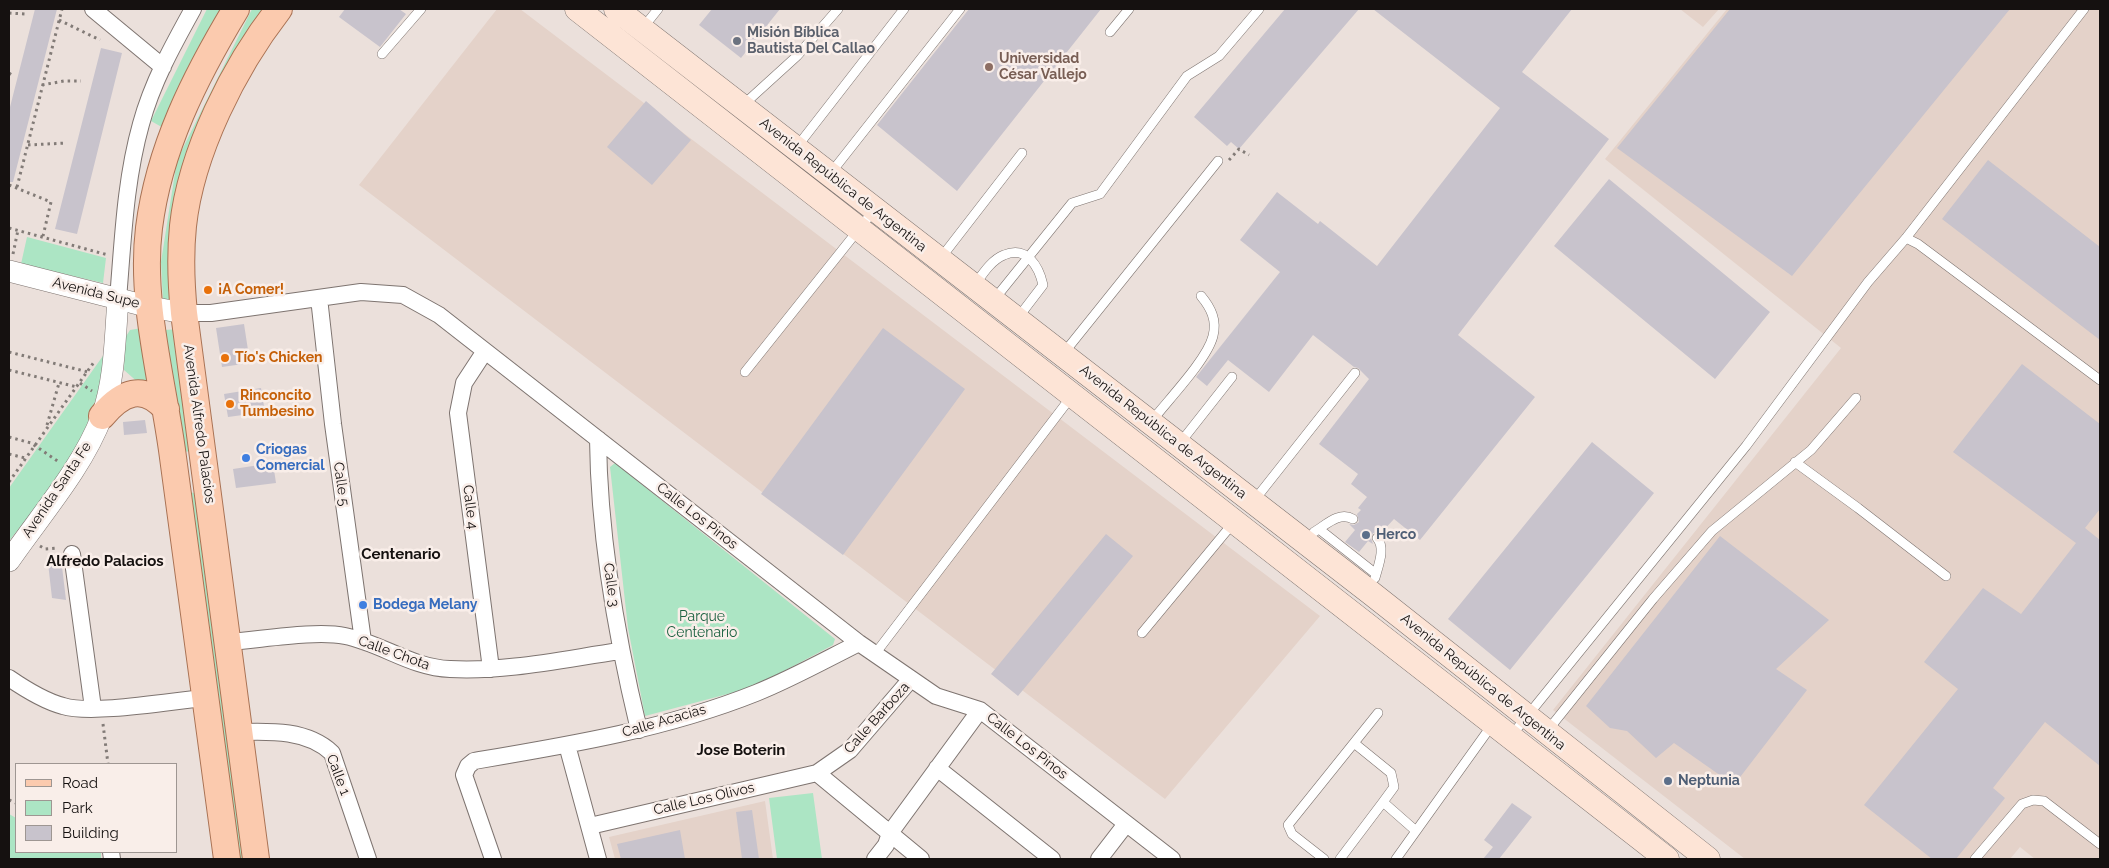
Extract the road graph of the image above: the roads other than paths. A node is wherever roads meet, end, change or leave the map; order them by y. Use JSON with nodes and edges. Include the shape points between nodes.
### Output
{"nodes":[{"id":1,"x":93,"y":9,"type":"edge"},
{"id":2,"x":193,"y":9,"type":"edge"},
{"id":3,"x":236,"y":9,"type":"edge"},
{"id":4,"x":278,"y":9,"type":"edge"},
{"id":5,"x":421,"y":9,"type":"edge"},
{"id":6,"x":577,"y":9,"type":"edge"},
{"id":7,"x":616,"y":9,"type":"edge"},
{"id":8,"x":658,"y":9,"type":"edge"},
{"id":9,"x":838,"y":9,"type":"edge"},
{"id":10,"x":904,"y":9,"type":"edge"},
{"id":11,"x":960,"y":9,"type":"edge"},
{"id":12,"x":1129,"y":9,"type":"edge"},
{"id":13,"x":1259,"y":9,"type":"edge"},
{"id":14,"x":2084,"y":9,"type":"edge"},
{"id":15,"x":642,"y":29,"type":"junction"},
{"id":16,"x":1110,"y":32,"type":"dead end"},
{"id":17,"x":382,"y":54,"type":"dead end"},
{"id":18,"x":679,"y":58,"type":"junction"},
{"id":19,"x":163,"y":67,"type":"junction"},
{"id":20,"x":664,"y":77,"type":"junction"},
{"id":21,"x":742,"y":106,"type":"junction"},
{"id":22,"x":1022,"y":153,"type":"dead end"},
{"id":23,"x":812,"y":161,"type":"junction"},
{"id":24,"x":1218,"y":161,"type":"road end"},
{"id":25,"x":796,"y":180,"type":"junction"},
{"id":26,"x":875,"y":209,"type":"junction"},
{"id":27,"x":860,"y":229,"type":"junction"},
{"id":28,"x":1906,"y":238,"type":"junction"},
{"id":29,"x":1028,"y":256,"type":"junction"},
{"id":30,"x":940,"y":260,"type":"junction"},
{"id":31,"x":9,"y":271,"type":"edge"},
{"id":32,"x":974,"y":286,"type":"junction"},
{"id":33,"x":1201,"y":296,"type":"dead end"},
{"id":34,"x":319,"y":298,"type":"junction"},
{"id":35,"x":118,"y":299,"type":"junction"},
{"id":36,"x":993,"y":301,"type":"junction"},
{"id":37,"x":150,"y":307,"type":"junction"},
{"id":38,"x":184,"y":313,"type":"junction"},
{"id":39,"x":1017,"y":320,"type":"junction"},
{"id":40,"x":485,"y":351,"type":"junction"},
{"id":41,"x":1063,"y":355,"type":"junction"},
{"id":42,"x":745,"y":372,"type":"dead end"},
{"id":43,"x":1355,"y":373,"type":"dead end"},
{"id":44,"x":1232,"y":377,"type":"dead end"},
{"id":45,"x":2100,"y":380,"type":"edge"},
{"id":46,"x":1073,"y":395,"type":"junction"},
{"id":47,"x":1856,"y":398,"type":"dead end"},
{"id":48,"x":166,"y":409,"type":"junction"},
{"id":49,"x":102,"y":416,"type":"junction"},
{"id":50,"x":1150,"y":422,"type":"junction"},
{"id":51,"x":598,"y":439,"type":"junction"},
{"id":52,"x":1179,"y":444,"type":"junction"},
{"id":53,"x":1795,"y":462,"type":"junction"},
{"id":54,"x":205,"y":470,"type":"junction"},
{"id":55,"x":175,"y":473,"type":"junction"},
{"id":56,"x":1253,"y":502,"type":"junction"},
{"id":57,"x":1354,"y":518,"type":"dead end"},
{"id":58,"x":1234,"y":521,"type":"junction"},
{"id":59,"x":1311,"y":534,"type":"junction"},
{"id":60,"x":1377,"y":538,"type":"dead end"},
{"id":61,"x":72,"y":554,"type":"road end"},
{"id":62,"x":9,"y":561,"type":"edge"},
{"id":63,"x":1946,"y":576,"type":"dead end"},
{"id":64,"x":1373,"y":583,"type":"junction"},
{"id":65,"x":1142,"y":633,"type":"dead end"},
{"id":66,"x":363,"y":641,"type":"junction"},
{"id":67,"x":227,"y":642,"type":"junction"},
{"id":68,"x":859,"y":643,"type":"junction"},
{"id":69,"x":620,"y":651,"type":"junction"},
{"id":70,"x":875,"y":654,"type":"junction"},
{"id":71,"x":491,"y":669,"type":"junction"},
{"id":72,"x":9,"y":678,"type":"edge"},
{"id":73,"x":911,"y":680,"type":"junction"},
{"id":74,"x":204,"y":698,"type":"junction"},
{"id":75,"x":97,"y":708,"type":"junction"},
{"id":76,"x":980,"y":710,"type":"junction"},
{"id":77,"x":1378,"y":713,"type":"dead end"},
{"id":78,"x":1526,"y":717,"type":"junction"},
{"id":79,"x":1502,"y":729,"type":"junction"},
{"id":80,"x":638,"y":730,"type":"junction"},
{"id":81,"x":240,"y":732,"type":"junction"},
{"id":82,"x":1546,"y":732,"type":"junction"},
{"id":83,"x":1354,"y":743,"type":"junction"},
{"id":84,"x":567,"y":745,"type":"junction"},
{"id":85,"x":937,"y":768,"type":"junction"},
{"id":86,"x":817,"y":773,"type":"junction"},
{"id":87,"x":1383,"y":802,"type":"junction"},
{"id":88,"x":1126,"y":824,"type":"junction"},
{"id":89,"x":590,"y":826,"type":"junction"},
{"id":90,"x":1416,"y":831,"type":"junction"},
{"id":91,"x":890,"y":833,"type":"junction"},
{"id":92,"x":2100,"y":844,"type":"edge"},
{"id":93,"x":227,"y":859,"type":"edge"},
{"id":94,"x":256,"y":859,"type":"edge"},
{"id":95,"x":368,"y":859,"type":"edge"},
{"id":96,"x":493,"y":859,"type":"edge"},
{"id":97,"x":598,"y":859,"type":"edge"},
{"id":98,"x":875,"y":859,"type":"edge"},
{"id":99,"x":921,"y":859,"type":"edge"},
{"id":100,"x":1052,"y":859,"type":"edge"},
{"id":101,"x":1099,"y":859,"type":"edge"},
{"id":102,"x":1172,"y":859,"type":"edge"},
{"id":103,"x":1324,"y":859,"type":"edge"},
{"id":104,"x":1340,"y":859,"type":"edge"},
{"id":105,"x":1396,"y":859,"type":"edge"},
{"id":106,"x":1667,"y":859,"type":"edge"},
{"id":107,"x":1708,"y":859,"type":"edge"},
{"id":108,"x":1975,"y":859,"type":"edge"}],
"edges":[{"from":1,"to":19,"type":"street"},
{"from":2,"to":19,"type":"street"},
{"from":3,"to":37,"type":"main road","via":[[198,74],[164,158],[149,227],[146,259]]},
{"from":4,"to":38,"type":"main road","name":"Avenida Alfredo Palacios","via":[[225,97],[194,174],[183,224]]},
{"from":5,"to":17,"type":"lane"},
{"from":6,"to":20,"type":"main road","name":"Avenida República de Argentina"},
{"from":7,"to":15,"type":"main road","name":"Avenida República de Argentina"},
{"from":8,"to":15,"type":"lane"},
{"from":9,"to":21,"type":"lane","via":[[797,56]]},
{"from":10,"to":23,"type":"lane"},
{"from":11,"to":23,"type":"lane"},
{"from":12,"to":16,"type":"lane"},
{"from":13,"to":29,"type":"lane","via":[[1219,56],[1187,76],[1100,194],[1072,203]]},
{"from":14,"to":28,"type":"lane"},
{"from":15,"to":18,"type":"main road","name":"Avenida República de Argentina"},
{"from":18,"to":20,"type":"main road"},
{"from":18,"to":21,"type":"main road","name":"Avenida República de Argentina"},
{"from":19,"to":35,"type":"street","via":[[141,124],[131,171]]},
{"from":20,"to":25,"type":"main road","name":"Avenida República de Argentina"},
{"from":21,"to":23,"type":"main road","name":"Avenida República de Argentina"},
{"from":22,"to":30,"type":"lane"},
{"from":23,"to":25,"type":"main road"},
{"from":23,"to":26,"type":"main road","name":"Avenida República de Argentina"},
{"from":24,"to":41,"type":"lane"},
{"from":25,"to":27,"type":"main road","name":"Avenida República de Argentina"},
{"from":26,"to":27,"type":"lane"},
{"from":26,"to":30,"type":"main road","name":"Avenida República de Argentina"},
{"from":27,"to":42,"type":"lane"},
{"from":27,"to":46,"type":"main road","name":"Avenida República de Argentina"},
{"from":28,"to":45,"type":"lane"},
{"from":28,"to":78,"type":"lane","via":[[1868,282],[1746,446]]},
{"from":29,"to":32,"type":"lane","via":[[1018,253],[1004,255],[990,265]]},
{"from":29,"to":36,"type":"lane"},
{"from":29,"to":39,"type":"lane","via":[[1039,269],[1043,285]]},
{"from":30,"to":32,"type":"main road","name":"Avenida República de Argentina"},
{"from":31,"to":35,"type":"street","name":"Avenida Supe"},
{"from":32,"to":36,"type":"main road","name":"Avenida República de Argentina"},
{"from":33,"to":50,"type":"lane","via":[[1210,308],[1213,336],[1196,364]]},
{"from":34,"to":38,"type":"street","name":"Calle Los Pinos","via":[[210,313]]},
{"from":34,"to":40,"type":"street","name":"Calle Los Pinos","via":[[362,292],[403,295],[439,314]]},
{"from":34,"to":66,"type":"street","name":"Calle 5","via":[[332,424]]},
{"from":35,"to":37,"type":"street","name":"Avenida Supe"},
{"from":35,"to":49,"type":"street","name":"Avenida Santa Fe","via":[[112,372]]},
{"from":36,"to":39,"type":"main road","name":"Avenida República de Argentina"},
{"from":37,"to":38,"type":"street","name":"Avenida Supe"},
{"from":37,"to":48,"type":"main road"},
{"from":38,"to":54,"type":"main road","name":"Avenida Alfredo Palacios"},
{"from":39,"to":41,"type":"main road","name":"Avenida República de Argentina"},
{"from":40,"to":51,"type":"street","name":"Calle Los Pinos"},
{"from":40,"to":71,"type":"street","name":"Calle 4","via":[[464,383],[458,413]]},
{"from":41,"to":50,"type":"main road","name":"Avenida República de Argentina"},
{"from":43,"to":56,"type":"lane"},
{"from":44,"to":52,"type":"lane"},
{"from":46,"to":58,"type":"main road","name":"Avenida República de Argentina"},
{"from":46,"to":70,"type":"lane"},
{"from":47,"to":53,"type":"lane","via":[[1830,430]]},
{"from":48,"to":49,"type":"main road","via":[[150,395],[133,394],[118,399]]},
{"from":48,"to":55,"type":"main road"},
{"from":49,"to":62,"type":"street","name":"Avenida Santa Fe","via":[[72,470]]},
{"from":50,"to":52,"type":"main road","name":"Avenida República de Argentina"},
{"from":51,"to":68,"type":"street","name":"Calle Los Pinos"},
{"from":51,"to":69,"type":"street","name":"Calle 3","via":[[599,493]]},
{"from":52,"to":56,"type":"main road","name":"Avenida República de Argentina"},
{"from":53,"to":63,"type":"lane"},
{"from":53,"to":82,"type":"lane","via":[[1712,531]]},
{"from":54,"to":55,"type":"main road"},
{"from":54,"to":67,"type":"main road","name":"Avenida Alfredo Palacios"},
{"from":55,"to":74,"type":"main road"},
{"from":56,"to":59,"type":"main road","name":"Avenida República de Argentina"},
{"from":57,"to":59,"type":"lane","via":[[1340,516]]},
{"from":58,"to":65,"type":"lane"},
{"from":58,"to":79,"type":"main road","name":"Avenida República de Argentina"},
{"from":59,"to":64,"type":"main road","name":"Avenida República de Argentina"},
{"from":60,"to":64,"type":"lane","via":[[1381,549]]},
{"from":61,"to":75,"type":"street"},
{"from":64,"to":78,"type":"main road","name":"Avenida República de Argentina"},
{"from":66,"to":67,"type":"street","name":"Calle Chota","via":[[321,634]]},
{"from":66,"to":71,"type":"street","name":"Calle Chota","via":[[426,666],[448,670]]},
{"from":67,"to":81,"type":"main road","name":"Avenida Alfredo Palacios"},
{"from":68,"to":70,"type":"street","name":"Calle Los Pinos"},
{"from":68,"to":80,"type":"street","name":"Calle Acacias","via":[[756,693]]},
{"from":69,"to":71,"type":"street","name":"Calle Chota"},
{"from":69,"to":80,"type":"street","name":"Calle 3"},
{"from":70,"to":73,"type":"street","name":"Calle Los Pinos"},
{"from":72,"to":75,"type":"street","via":[[37,696],[64,707]]},
{"from":73,"to":76,"type":"street","name":"Calle Los Pinos","via":[[936,696]]},
{"from":73,"to":86,"type":"street","name":"Calle Barboza","via":[[850,750]]},
{"from":74,"to":75,"type":"street"},
{"from":74,"to":93,"type":"main road"},
{"from":76,"to":85,"type":"street"},
{"from":76,"to":88,"type":"street","name":"Calle Los Pinos"},
{"from":77,"to":83,"type":"lane"},
{"from":78,"to":79,"type":"lane"},
{"from":78,"to":82,"type":"main road","name":"Avenida República de Argentina"},
{"from":79,"to":90,"type":"lane"},
{"from":79,"to":106,"type":"main road","name":"Avenida República de Argentina"},
{"from":80,"to":84,"type":"street","name":"Calle Acacias"},
{"from":81,"to":94,"type":"main road","name":"Avenida Alfredo Palacios"},
{"from":81,"to":95,"type":"street","name":"Calle 1","via":[[270,731],[324,744],[332,753]]},
{"from":82,"to":107,"type":"main road","name":"Avenida República de Argentina"},
{"from":83,"to":87,"type":"lane","via":[[1390,773],[1394,787]]},
{"from":83,"to":103,"type":"lane","via":[[1288,825],[1292,834]]},
{"from":84,"to":89,"type":"street"},
{"from":84,"to":96,"type":"street","name":"Calle Acacias","via":[[474,761],[468,766],[464,774]]},
{"from":85,"to":91,"type":"street"},
{"from":85,"to":100,"type":"street"},
{"from":86,"to":89,"type":"street","name":"Calle Los Olivos"},
{"from":86,"to":91,"type":"street"},
{"from":87,"to":90,"type":"lane"},
{"from":87,"to":104,"type":"lane"},
{"from":88,"to":101,"type":"street"},
{"from":88,"to":102,"type":"street","name":"Calle Los Pinos"},
{"from":89,"to":97,"type":"street"},
{"from":90,"to":105,"type":"lane"},
{"from":91,"to":98,"type":"street","via":[[886,845]]},
{"from":91,"to":99,"type":"street"},
{"from":92,"to":108,"type":"lane","via":[[2044,802],[2033,800],[2022,804]]}]}
